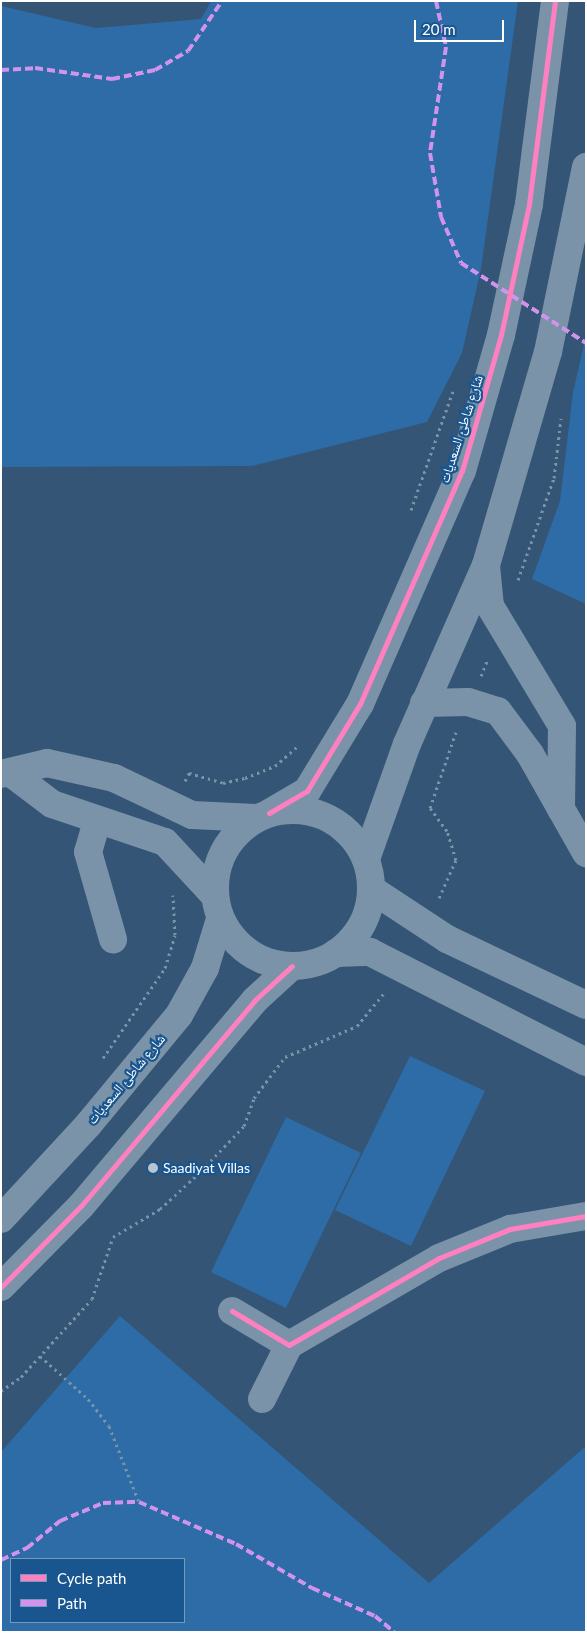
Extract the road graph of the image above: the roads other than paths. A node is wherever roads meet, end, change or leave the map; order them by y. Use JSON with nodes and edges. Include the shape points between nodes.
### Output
{"nodes":[{"id":1,"x":555,"y":1,"type":"edge"},
{"id":2,"x":586,"y":167,"type":"edge"},
{"id":3,"x":486,"y":565,"type":"junction"},
{"id":4,"x":424,"y":703,"type":"junction"},
{"id":5,"x":6,"y":774,"type":"edge"},
{"id":6,"x":573,"y":814,"type":"edge"},
{"id":7,"x":263,"y":815,"type":"junction"},
{"id":8,"x":97,"y":821,"type":"junction"},
{"id":9,"x":586,"y":853,"type":"edge"},
{"id":10,"x":366,"y":859,"type":"junction"},
{"id":11,"x":372,"y":889,"type":"junction"},
{"id":12,"x":217,"y":907,"type":"junction"},
{"id":13,"x":113,"y":939,"type":"dead end"},
{"id":14,"x":336,"y":953,"type":"junction"},
{"id":15,"x":292,"y":966,"type":"junction"},
{"id":16,"x":586,"y":1005,"type":"edge"},
{"id":17,"x":586,"y":1062,"type":"edge"},
{"id":18,"x":586,"y":1216,"type":"edge"},
{"id":19,"x":1,"y":1219,"type":"edge"},
{"id":20,"x":1,"y":1287,"type":"edge"},
{"id":21,"x":232,"y":1311,"type":"dead end"},
{"id":22,"x":289,"y":1345,"type":"junction"},
{"id":23,"x":262,"y":1399,"type":"dead end"}],
"edges":[{"from":1,"to":7,"type":"street","name":"شارع شاطئ السعديات","via":[[529,204],[501,335],[462,470],[360,704],[307,791]]},
{"from":2,"to":3,"type":"street","via":[[548,352]]},
{"from":3,"to":4,"type":"street"},
{"from":3,"to":6,"type":"street","via":[[490,606],[562,726]]},
{"from":4,"to":6,"type":"street","via":[[468,702],[498,710]]},
{"from":4,"to":10,"type":"street"},
{"from":5,"to":7,"type":"street","via":[[47,764],[114,778],[192,815]]},
{"from":5,"to":8,"type":"street","via":[[52,804]]},
{"from":6,"to":9,"type":"street"},
{"from":7,"to":10,"type":"street","via":[[292,809],[337,823]]},
{"from":7,"to":12,"type":"street","via":[[229,840],[216,872]]},
{"from":8,"to":12,"type":"street","via":[[165,842]]},
{"from":8,"to":13,"type":"street","via":[[88,852]]},
{"from":10,"to":11,"type":"street"},
{"from":11,"to":14,"type":"street","via":[[367,913],[355,936]]},
{"from":11,"to":16,"type":"street","via":[[447,939]]},
{"from":12,"to":15,"type":"street","via":[[229,934],[254,956]]},
{"from":12,"to":19,"type":"street","name":"شارع شاطئ السعديات","via":[[205,968],[178,1015],[88,1125]]},
{"from":14,"to":15,"type":"street"},
{"from":14,"to":17,"type":"street","via":[[370,952]]},
{"from":15,"to":20,"type":"street","via":[[255,1000],[88,1199]]},
{"from":18,"to":22,"type":"street","via":[[510,1229],[439,1258]]},
{"from":21,"to":22,"type":"street"},
{"from":22,"to":23,"type":"street"}]}
